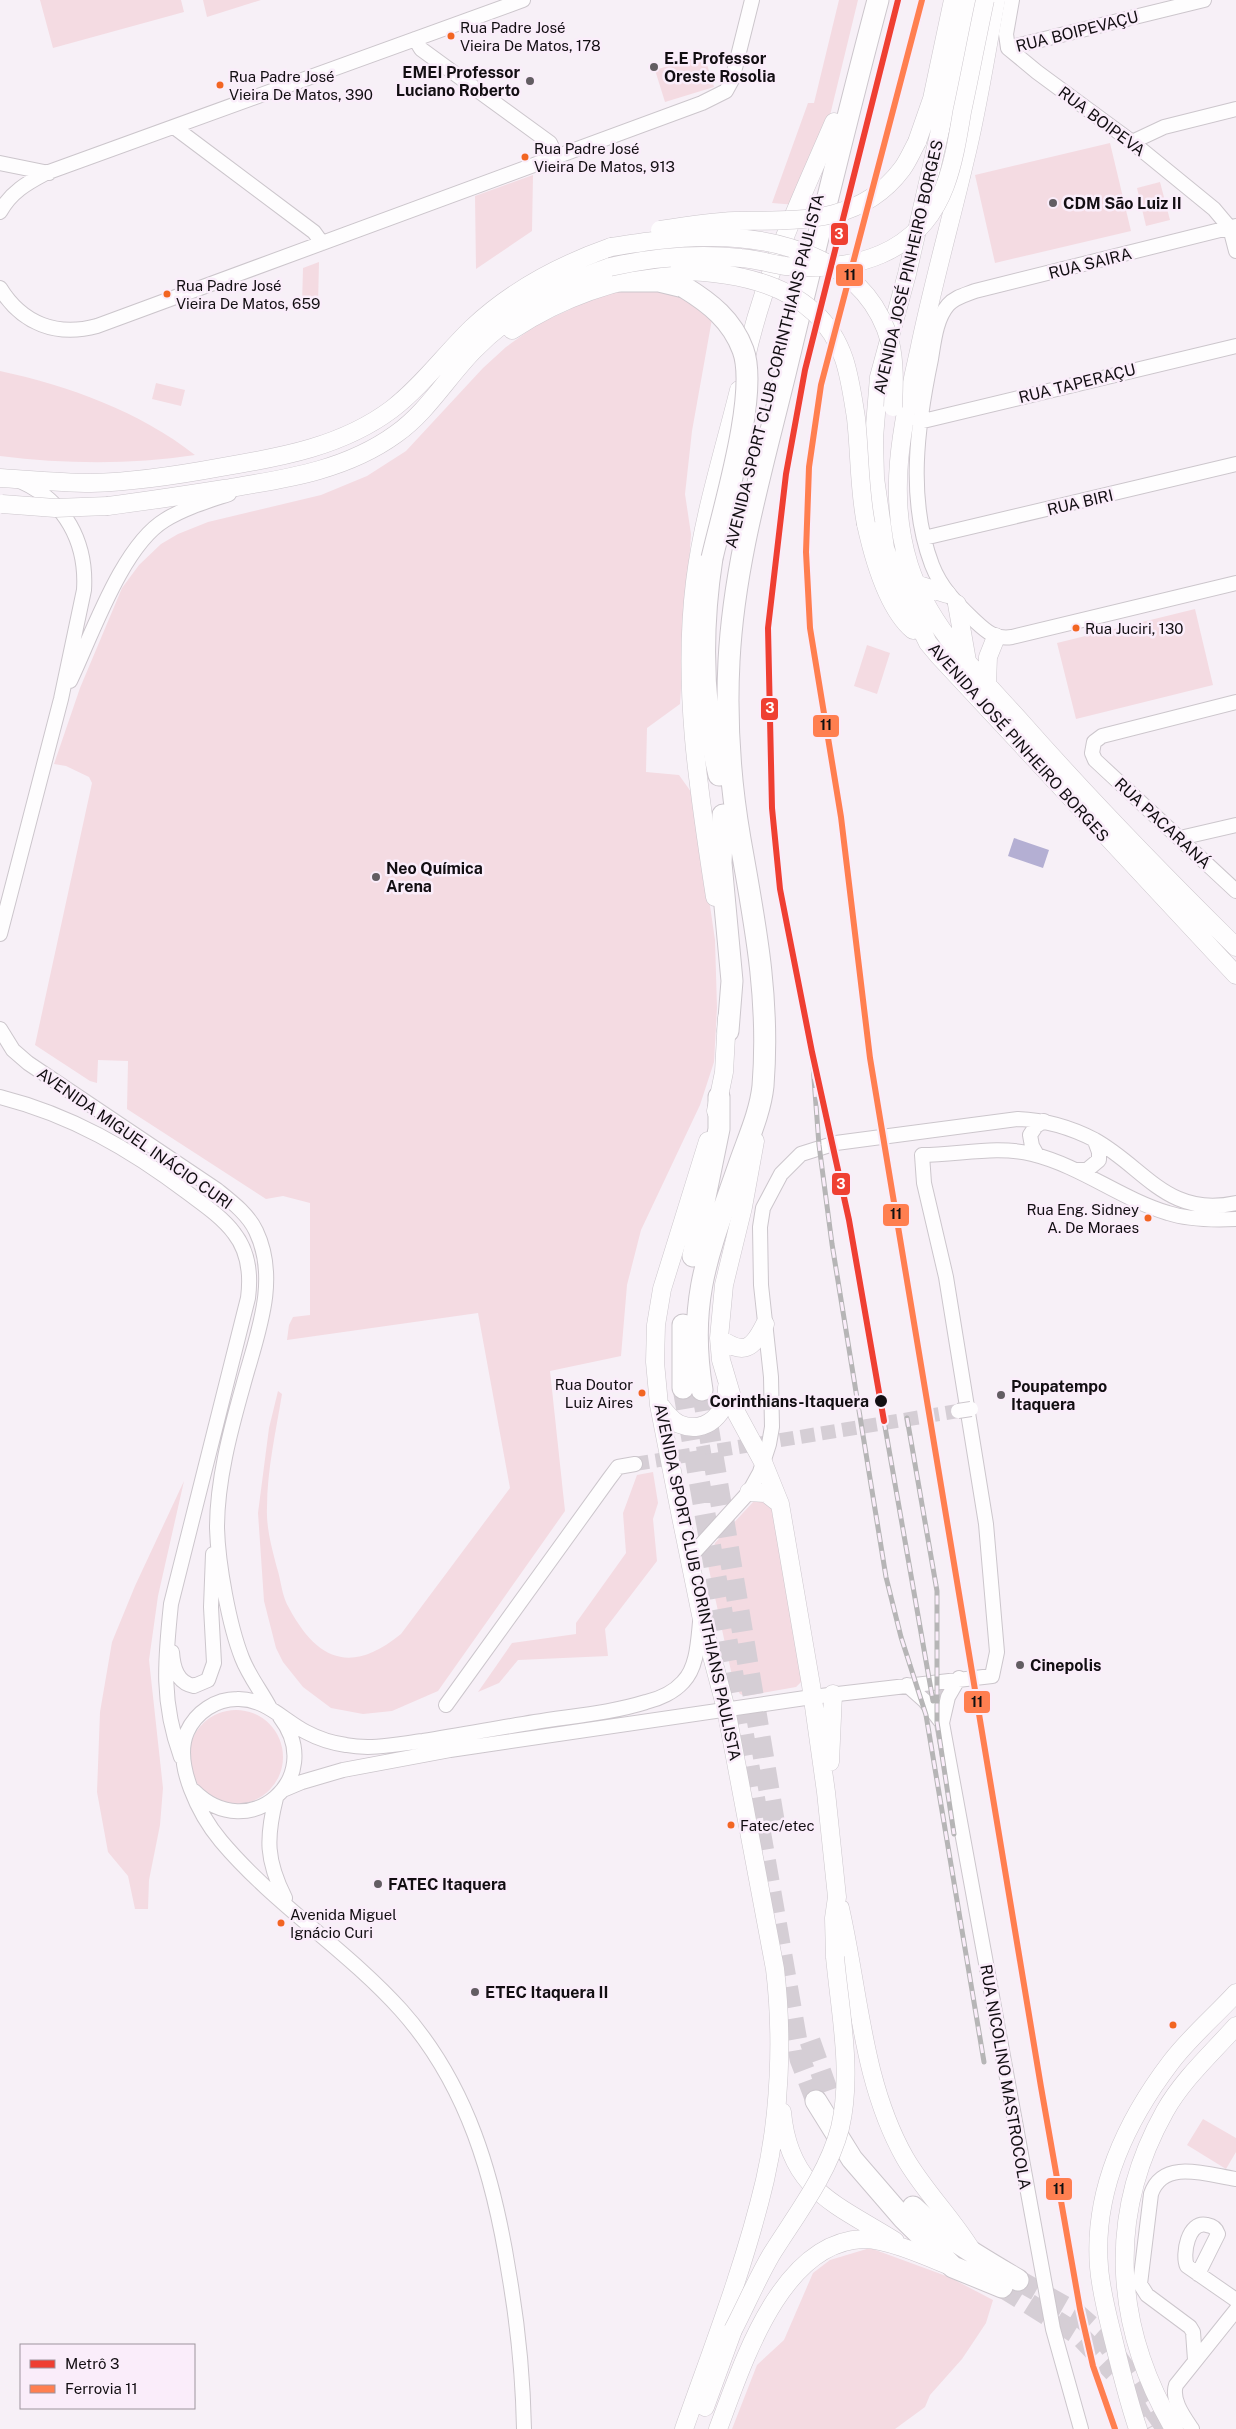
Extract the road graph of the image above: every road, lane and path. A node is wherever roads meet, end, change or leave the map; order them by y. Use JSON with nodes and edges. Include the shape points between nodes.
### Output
{"nodes":[{"id":1,"x":487,"y":0,"type":"edge"},
{"id":2,"x":522,"y":0,"type":"edge"},
{"id":3,"x":752,"y":0,"type":"edge"},
{"id":4,"x":865,"y":0,"type":"edge"},
{"id":5,"x":878,"y":0,"type":"edge"},
{"id":6,"x":954,"y":0,"type":"edge"},
{"id":7,"x":970,"y":0,"type":"edge"},
{"id":8,"x":985,"y":0,"type":"edge"},
{"id":9,"x":996,"y":0,"type":"edge"},
{"id":10,"x":1012,"y":0,"type":"edge"},
{"id":11,"x":1204,"y":0,"type":"edge"},
{"id":12,"x":476,"y":17,"type":"junction"},
{"id":13,"x":415,"y":39,"type":"junction"},
{"id":14,"x":1008,"y":48,"type":"junction"},
{"id":15,"x":1236,"y":109,"type":"edge"},
{"id":16,"x":834,"y":122,"type":"junction"},
{"id":17,"x":174,"y":127,"type":"junction"},
{"id":18,"x":1132,"y":142,"type":"junction"},
{"id":19,"x":556,"y":156,"type":"junction"},
{"id":20,"x":0,"y":163,"type":"edge"},
{"id":21,"x":49,"y":172,"type":"junction"},
{"id":22,"x":0,"y":212,"type":"edge"},
{"id":23,"x":1233,"y":227,"type":"edge"},
{"id":24,"x":322,"y":243,"type":"junction"},
{"id":25,"x":611,"y":247,"type":"junction"},
{"id":26,"x":1236,"y":251,"type":"edge"},
{"id":27,"x":615,"y":274,"type":"junction"},
{"id":28,"x":682,"y":279,"type":"junction"},
{"id":29,"x":0,"y":288,"type":"edge"},
{"id":30,"x":1236,"y":346,"type":"edge"},
{"id":31,"x":919,"y":422,"type":"junction"},
{"id":32,"x":898,"y":457,"type":"junction"},
{"id":33,"x":1236,"y":464,"type":"edge"},
{"id":34,"x":7,"y":478,"type":"edge"},
{"id":35,"x":207,"y":497,"type":"junction"},
{"id":36,"x":0,"y":503,"type":"edge"},
{"id":37,"x":924,"y":538,"type":"junction"},
{"id":38,"x":1236,"y":583,"type":"edge"},
{"id":39,"x":916,"y":584,"type":"junction"},
{"id":40,"x":952,"y":599,"type":"junction"},
{"id":41,"x":996,"y":637,"type":"junction"},
{"id":42,"x":928,"y":643,"type":"junction"},
{"id":43,"x":967,"y":662,"type":"junction"},
{"id":44,"x":987,"y":684,"type":"junction"},
{"id":45,"x":61,"y":699,"type":"junction"},
{"id":46,"x":1236,"y":702,"type":"edge"},
{"id":47,"x":719,"y":775,"type":"junction"},
{"id":48,"x":723,"y":815,"type":"junction"},
{"id":49,"x":1236,"y":825,"type":"edge"},
{"id":50,"x":1180,"y":838,"type":"junction"},
{"id":51,"x":1236,"y":891,"type":"edge"},
{"id":52,"x":0,"y":934,"type":"edge"},
{"id":53,"x":1236,"y":947,"type":"edge"},
{"id":54,"x":1236,"y":975,"type":"edge"},
{"id":55,"x":0,"y":1029,"type":"edge"},
{"id":56,"x":728,"y":1031,"type":"junction"},
{"id":57,"x":0,"y":1097,"type":"edge"},
{"id":58,"x":719,"y":1097,"type":"junction"},
{"id":59,"x":761,"y":1104,"type":"junction"},
{"id":60,"x":1044,"y":1121,"type":"junction"},
{"id":61,"x":1095,"y":1140,"type":"junction"},
{"id":62,"x":1037,"y":1155,"type":"junction"},
{"id":63,"x":1076,"y":1170,"type":"junction"},
{"id":64,"x":1236,"y":1203,"type":"edge"},
{"id":65,"x":1236,"y":1219,"type":"edge"},
{"id":66,"x":693,"y":1256,"type":"junction"},
{"id":67,"x":765,"y":1324,"type":"junction"},
{"id":68,"x":719,"y":1338,"type":"junction"},
{"id":69,"x":727,"y":1382,"type":"junction"},
{"id":70,"x":659,"y":1405,"type":"junction"},
{"id":71,"x":763,"y":1462,"type":"junction"},
{"id":72,"x":635,"y":1464,"type":"tunnel mouth"},
{"id":73,"x":749,"y":1492,"type":"junction"},
{"id":74,"x":780,"y":1504,"type":"junction"},
{"id":75,"x":218,"y":1528,"type":"junction"},
{"id":76,"x":689,"y":1558,"type":"junction"},
{"id":77,"x":170,"y":1604,"type":"junction"},
{"id":78,"x":701,"y":1615,"type":"junction"},
{"id":79,"x":959,"y":1678,"type":"junction"},
{"id":80,"x":907,"y":1685,"type":"junction"},
{"id":81,"x":833,"y":1694,"type":"junction"},
{"id":82,"x":812,"y":1697,"type":"junction"},
{"id":83,"x":446,"y":1705,"type":"dead end"},
{"id":84,"x":726,"y":1709,"type":"junction"},
{"id":85,"x":274,"y":1711,"type":"junction"},
{"id":86,"x":942,"y":1723,"type":"junction"},
{"id":87,"x":182,"y":1761,"type":"junction"},
{"id":88,"x":192,"y":1788,"type":"junction"},
{"id":89,"x":826,"y":1792,"type":"junction"},
{"id":90,"x":280,"y":1794,"type":"junction"},
{"id":91,"x":836,"y":1897,"type":"junction"},
{"id":92,"x":290,"y":1908,"type":"junction"},
{"id":93,"x":1236,"y":1993,"type":"edge"},
{"id":94,"x":1236,"y":2026,"type":"edge"},
{"id":95,"x":778,"y":2062,"type":"junction"},
{"id":96,"x":1236,"y":2179,"type":"edge"},
{"id":97,"x":912,"y":2251,"type":"junction"},
{"id":98,"x":973,"y":2254,"type":"junction"},
{"id":99,"x":954,"y":2267,"type":"junction"},
{"id":100,"x":1198,"y":2274,"type":"dead end"},
{"id":101,"x":1236,"y":2300,"type":"edge"},
{"id":102,"x":1236,"y":2310,"type":"edge"},
{"id":103,"x":1195,"y":2360,"type":"junction"},
{"id":104,"x":524,"y":2429,"type":"edge"},
{"id":105,"x":684,"y":2429,"type":"edge"},
{"id":106,"x":697,"y":2429,"type":"edge"},
{"id":107,"x":718,"y":2429,"type":"edge"},
{"id":108,"x":1081,"y":2429,"type":"edge"},
{"id":109,"x":1138,"y":2429,"type":"edge"},
{"id":110,"x":1174,"y":2429,"type":"edge"},
{"id":111,"x":1192,"y":2429,"type":"edge"}],
"edges":[{"from":1,"to":12,"type":"street"},
{"from":2,"to":12,"type":"street"},
{"from":3,"to":19,"type":"street","via":[[727,90]]},
{"from":4,"to":16,"type":"highway","name":"AVENIDA SPORT CLUB CORINTHIANS PAULISTA"},
{"from":5,"to":59,"type":"highway","name":"AVENIDA SPORT CLUB CORINTHIANS PAULISTA","via":[[735,590],[729,663],[730,753],[740,838],[764,983],[765,1052]]},
{"from":6,"to":25,"type":"main road","bridge":true,"via":[[925,123],[904,167],[873,195],[838,214],[799,220],[689,225],[654,230]]},
{"from":7,"to":42,"type":"main road","name":"AVENIDA JOSÉ PINHEIRO BORGES","via":[[879,377],[875,411],[875,478],[885,548]]},
{"from":8,"to":27,"type":"main road","bridge":true,"via":[[945,185],[929,218],[912,236],[874,258],[842,266],[800,267],[743,258],[683,255],[659,257]]},
{"from":9,"to":32,"type":"main road","name":"AVENIDA JOSÉ PINHEIRO BORGES","via":[[966,157],[921,338]]},
{"from":10,"to":14,"type":"street","via":[[1006,34]]},
{"from":11,"to":14,"type":"street","name":"RUA BOIPEVAÇU"},
{"from":12,"to":13,"type":"street"},
{"from":13,"to":17,"type":"street"},
{"from":13,"to":19,"type":"street","via":[[421,49],[550,143]]},
{"from":14,"to":18,"type":"street","name":"RUA BOIPEVA"},
{"from":15,"to":18,"type":"street","via":[[1164,127]]},
{"from":16,"to":47,"type":"highway","name":"AVENIDA SPORT CLUB CORINTHIANS PAULISTA","via":[[734,531],[722,596],[717,663]]},
{"from":16,"to":56,"type":"main road","name":"AVENIDA SPORT CLUB CORINTHIANS PAULISTA","via":[[795,208],[763,293],[701,542],[695,584],[690,654],[693,750],[719,926]]},
{"from":17,"to":21,"type":"street"},
{"from":17,"to":24,"type":"street","via":[[314,232]]},
{"from":18,"to":23,"type":"street","name":"RUA BOIPEVA"},
{"from":19,"to":24,"type":"street"},
{"from":20,"to":21,"type":"street"},
{"from":21,"to":22,"type":"street","via":[[25,183]]},
{"from":23,"to":26,"type":"street"},
{"from":23,"to":31,"type":"street","name":"RUA SAIRA","via":[[975,291],[955,299],[940,318]]},
{"from":24,"to":29,"type":"street","via":[[82,330],[54,329],[33,323],[8,302]]},
{"from":25,"to":32,"type":"main road","bridge":true,"via":[[708,237],[768,243],[814,256],[850,276],[885,328],[892,357],[894,446]]},
{"from":25,"to":34,"type":"main road","via":[[513,294],[458,342],[407,397],[363,428],[329,443],[257,461],[148,480],[90,483]]},
{"from":27,"to":28,"type":"highway","via":[[659,281]]},
{"from":27,"to":35,"type":"main road","via":[[559,286],[510,318],[457,370],[425,409],[381,444],[328,469]]},
{"from":28,"to":42,"type":"main road","bridge":true,"via":[[709,272],[764,282],[794,295],[826,325],[844,359],[847,373],[856,418],[866,524],[873,553],[885,587],[906,624]]},
{"from":28,"to":47,"type":"highway","bridge":true,"via":[[712,304],[741,346],[748,388],[708,584],[705,681]]},
{"from":30,"to":31,"type":"street","name":"RUA TAPERAÇU"},
{"from":31,"to":37,"type":"street","via":[[917,482]]},
{"from":32,"to":39,"type":"main road","name":"AVENIDA JOSÉ PINHEIRO BORGES","via":[[896,488],[899,517]]},
{"from":33,"to":37,"type":"street","name":"RUA BIRI"},
{"from":34,"to":45,"type":"street","via":[[31,486],[48,499],[68,520],[82,552],[84,590]]},
{"from":35,"to":36,"type":"main road","bridge":true,"via":[[99,507],[55,508]]},
{"from":35,"to":45,"type":"street","via":[[164,520],[132,554],[114,585]]},
{"from":37,"to":40,"type":"street","via":[[933,566]]},
{"from":38,"to":41,"type":"street","via":[[1012,637]]},
{"from":39,"to":40,"type":"main road"},
{"from":39,"to":43,"type":"main road","name":"AVENIDA JOSÉ PINHEIRO BORGES","via":[[932,615]]},
{"from":40,"to":41,"type":"street"},
{"from":40,"to":43,"type":"main road"},
{"from":41,"to":44,"type":"main road","via":[[988,657]]},
{"from":42,"to":54,"type":"main road","name":"AVENIDA JOSÉ PINHEIRO BORGES"},
{"from":43,"to":44,"type":"main road","name":"AVENIDA JOSÉ PINHEIRO BORGES"},
{"from":44,"to":53,"type":"main road","name":"AVENIDA JOSÉ PINHEIRO BORGES","via":[[1060,766]]},
{"from":45,"to":52,"type":"street"},
{"from":46,"to":50,"type":"street","name":"RUA PACARANÁ","via":[[1102,736],[1094,742],[1092,753],[1095,760]]},
{"from":47,"to":48,"type":"highway","name":"AVENIDA SPORT CLUB CORINTHIANS PAULISTA"},
{"from":48,"to":56,"type":"highway","via":[[721,863],[732,982]]},
{"from":48,"to":66,"type":"highway","name":"AVENIDA SPORT CLUB CORINTHIANS PAULISTA","via":[[752,978],[754,1038],[743,1112],[727,1166]]},
{"from":49,"to":50,"type":"street"},
{"from":50,"to":51,"type":"street","name":"RUA PACARANÁ"},
{"from":55,"to":75,"type":"street","name":"AVENIDA MIGUEL INÁCIO CURI","via":[[13,1050],[28,1063],[217,1190],[244,1214],[256,1231],[262,1248],[266,1286],[226,1451]]},
{"from":56,"to":58,"type":"main road","name":"AVENIDA SPORT CLUB CORINTHIANS PAULISTA"},
{"from":57,"to":77,"type":"street","name":"AVENIDA MIGUEL INÁCIO CURI","via":[[67,1118],[112,1141],[210,1209],[235,1233],[247,1260],[251,1276],[248,1298]]},
{"from":58,"to":66,"type":"highway","via":[[719,1129]]},
{"from":58,"to":70,"type":"main road","name":"AVENIDA SPORT CLUB CORINTHIANS PAULISTA","via":[[662,1289],[655,1362]]},
{"from":59,"to":66,"type":"highway","name":"AVENIDA SPORT CLUB CORINTHIANS PAULISTA","via":[[702,1277],[693,1389],[683,1311]]},
{"from":59,"to":68,"type":"main road","name":"AVENIDA SPORT CLUB CORINTHIANS PAULISTA","via":[[743,1207],[724,1285]]},
{"from":60,"to":61,"type":"street"},
{"from":60,"to":62,"type":"street","via":[[1030,1135]]},
{"from":60,"to":67,"type":"street","via":[[1018,1119],[841,1142],[802,1154],[781,1174],[763,1208],[759,1242]]},
{"from":61,"to":63,"type":"street","via":[[1100,1152],[1099,1160],[1088,1170]]},
{"from":61,"to":64,"type":"street","via":[[1162,1192],[1197,1204]]},
{"from":62,"to":63,"type":"street"},
{"from":62,"to":79,"type":"street","via":[[993,1150],[922,1154],[924,1183],[946,1277],[986,1524],[997,1652],[992,1676]]},
{"from":63,"to":65,"type":"street","via":[[1169,1214],[1212,1220]]},
{"from":67,"to":68,"type":"main road","via":[[757,1339],[745,1348],[738,1349]]},
{"from":67,"to":71,"type":"street","via":[[772,1377],[772,1427]]},
{"from":68,"to":69,"type":"main road","name":"AVENIDA SPORT CLUB CORINTHIANS PAULISTA"},
{"from":69,"to":70,"type":"main road","via":[[722,1410],[704,1426],[679,1424]]},
{"from":69,"to":71,"type":"main road","name":"AVENIDA SPORT CLUB CORINTHIANS PAULISTA","via":[[737,1414]]},
{"from":70,"to":76,"type":"main road","name":"AVENIDA SPORT CLUB CORINTHIANS PAULISTA"},
{"from":71,"to":73,"type":"street"},
{"from":71,"to":74,"type":"main road","name":"AVENIDA SPORT CLUB CORINTHIANS PAULISTA"},
{"from":72,"to":83,"type":"street","via":[[618,1467]]},
{"from":73,"to":74,"type":"main road","via":[[766,1493]]},
{"from":73,"to":76,"type":"street"},
{"from":74,"to":82,"type":"main road","name":"AVENIDA SPORT CLUB CORINTHIANS PAULISTA"},
{"from":75,"to":77,"type":"street","via":[[211,1580],[214,1663],[208,1680],[201,1685],[187,1685],[176,1672],[172,1656]]},
{"from":75,"to":85,"type":"street","name":"AVENIDA MIGUEL INÁCIO CURI","via":[[234,1632],[251,1677]]},
{"from":76,"to":78,"type":"main road","name":"AVENIDA SPORT CLUB CORINTHIANS PAULISTA"},
{"from":77,"to":87,"type":"street","name":"AVENIDA MIGUEL INÁCIO CURI","via":[[166,1650],[167,1704]]},
{"from":78,"to":84,"type":"main road","name":"AVENIDA SPORT CLUB CORINTHIANS PAULISTA"},
{"from":78,"to":85,"type":"street","via":[[694,1660],[685,1681],[674,1690],[645,1703],[371,1747],[328,1741],[306,1732]]},
{"from":79,"to":80,"type":"street"},
{"from":79,"to":86,"type":"street","name":"RUA NICOLINO MASTROCOLA","via":[[948,1697]]},
{"from":80,"to":81,"type":"street"},
{"from":80,"to":86,"type":"street"},
{"from":81,"to":82,"type":"street"},
{"from":81,"to":89,"type":"main road"},
{"from":82,"to":84,"type":"street"},
{"from":82,"to":89,"type":"main road","name":"AVENIDA SPORT CLUB CORINTHIANS PAULISTA"},
{"from":84,"to":90,"type":"street","via":[[378,1763],[322,1775]]},
{"from":84,"to":95,"type":"main road","name":"AVENIDA SPORT CLUB CORINTHIANS PAULISTA","via":[[775,1969],[779,2003]]},
{"from":85,"to":87,"type":"street","name":"AVENIDA MIGUEL INÁCIO CURI","via":[[256,1701],[240,1698],[210,1706],[188,1729]]},
{"from":85,"to":90,"type":"street","via":[[287,1727],[295,1758],[292,1775]]},
{"from":86,"to":108,"type":"street","name":"RUA NICOLINO MASTROCOLA","via":[[1053,2329]]},
{"from":87,"to":88,"type":"street","name":"AVENIDA MIGUEL INÁCIO CURI"},
{"from":88,"to":90,"type":"street","via":[[205,1802],[222,1810],[241,1812],[259,1808]]},
{"from":88,"to":92,"type":"street","name":"AVENIDA MIGUEL INÁCIO CURI","via":[[203,1816],[220,1841]]},
{"from":89,"to":91,"type":"main road","name":"AVENIDA SPORT CLUB CORINTHIANS PAULISTA"},
{"from":90,"to":92,"type":"street","name":"AVENIDA MIGUEL INÁCIO CURI","via":[[268,1842],[274,1876]]},
{"from":91,"to":98,"type":"main road","name":"AVENIDA SPORT CLUB CORINTHIANS PAULISTA","via":[[845,1928],[860,2022],[893,2133],[905,2158]]},
{"from":91,"to":106,"type":"main road","name":"AVENIDA SPORT CLUB CORINTHIANS PAULISTA","bridge":true,"via":[[835,1957],[845,2088],[839,2129],[822,2172],[770,2257],[733,2330]]},
{"from":92,"to":104,"type":"street","name":"AVENIDA MIGUEL INÁCIO CURI","via":[[356,1965],[402,2011],[436,2054],[465,2108],[485,2161],[505,2245],[518,2336]]},
{"from":93,"to":109,"type":"main road","via":[[1172,2060],[1148,2094],[1128,2129],[1103,2203],[1099,2268],[1104,2301]]},
{"from":94,"to":110,"type":"main road","via":[[1166,2109],[1133,2190],[1126,2229],[1126,2296],[1132,2332],[1146,2377]]},
{"from":95,"to":97,"type":"main road","via":[[784,2136],[800,2172],[812,2187],[836,2204]]},
{"from":95,"to":105,"type":"main road","name":"AVENIDA SPORT CLUB CORINTHIANS PAULISTA","via":[[766,2178],[733,2292]]},
{"from":96,"to":103,"type":"street","via":[[1179,2171],[1158,2180],[1151,2194],[1140,2284],[1147,2295],[1190,2327]]},
{"from":97,"to":99,"type":"main road"},
{"from":97,"to":107,"type":"main road","via":[[864,2238],[823,2250],[805,2264],[784,2288],[745,2356]]},
{"from":98,"to":99,"type":"highway","via":[[1010,2283]]},
{"from":98,"to":99,"type":"highway","via":[[931,2225],[903,2197],[823,2099],[852,2159],[903,2218]]},
{"from":100,"to":101,"type":"street"},
{"from":102,"to":103,"type":"street"},
{"from":103,"to":111,"type":"street","via":[[1177,2382],[1174,2393]]}]}
